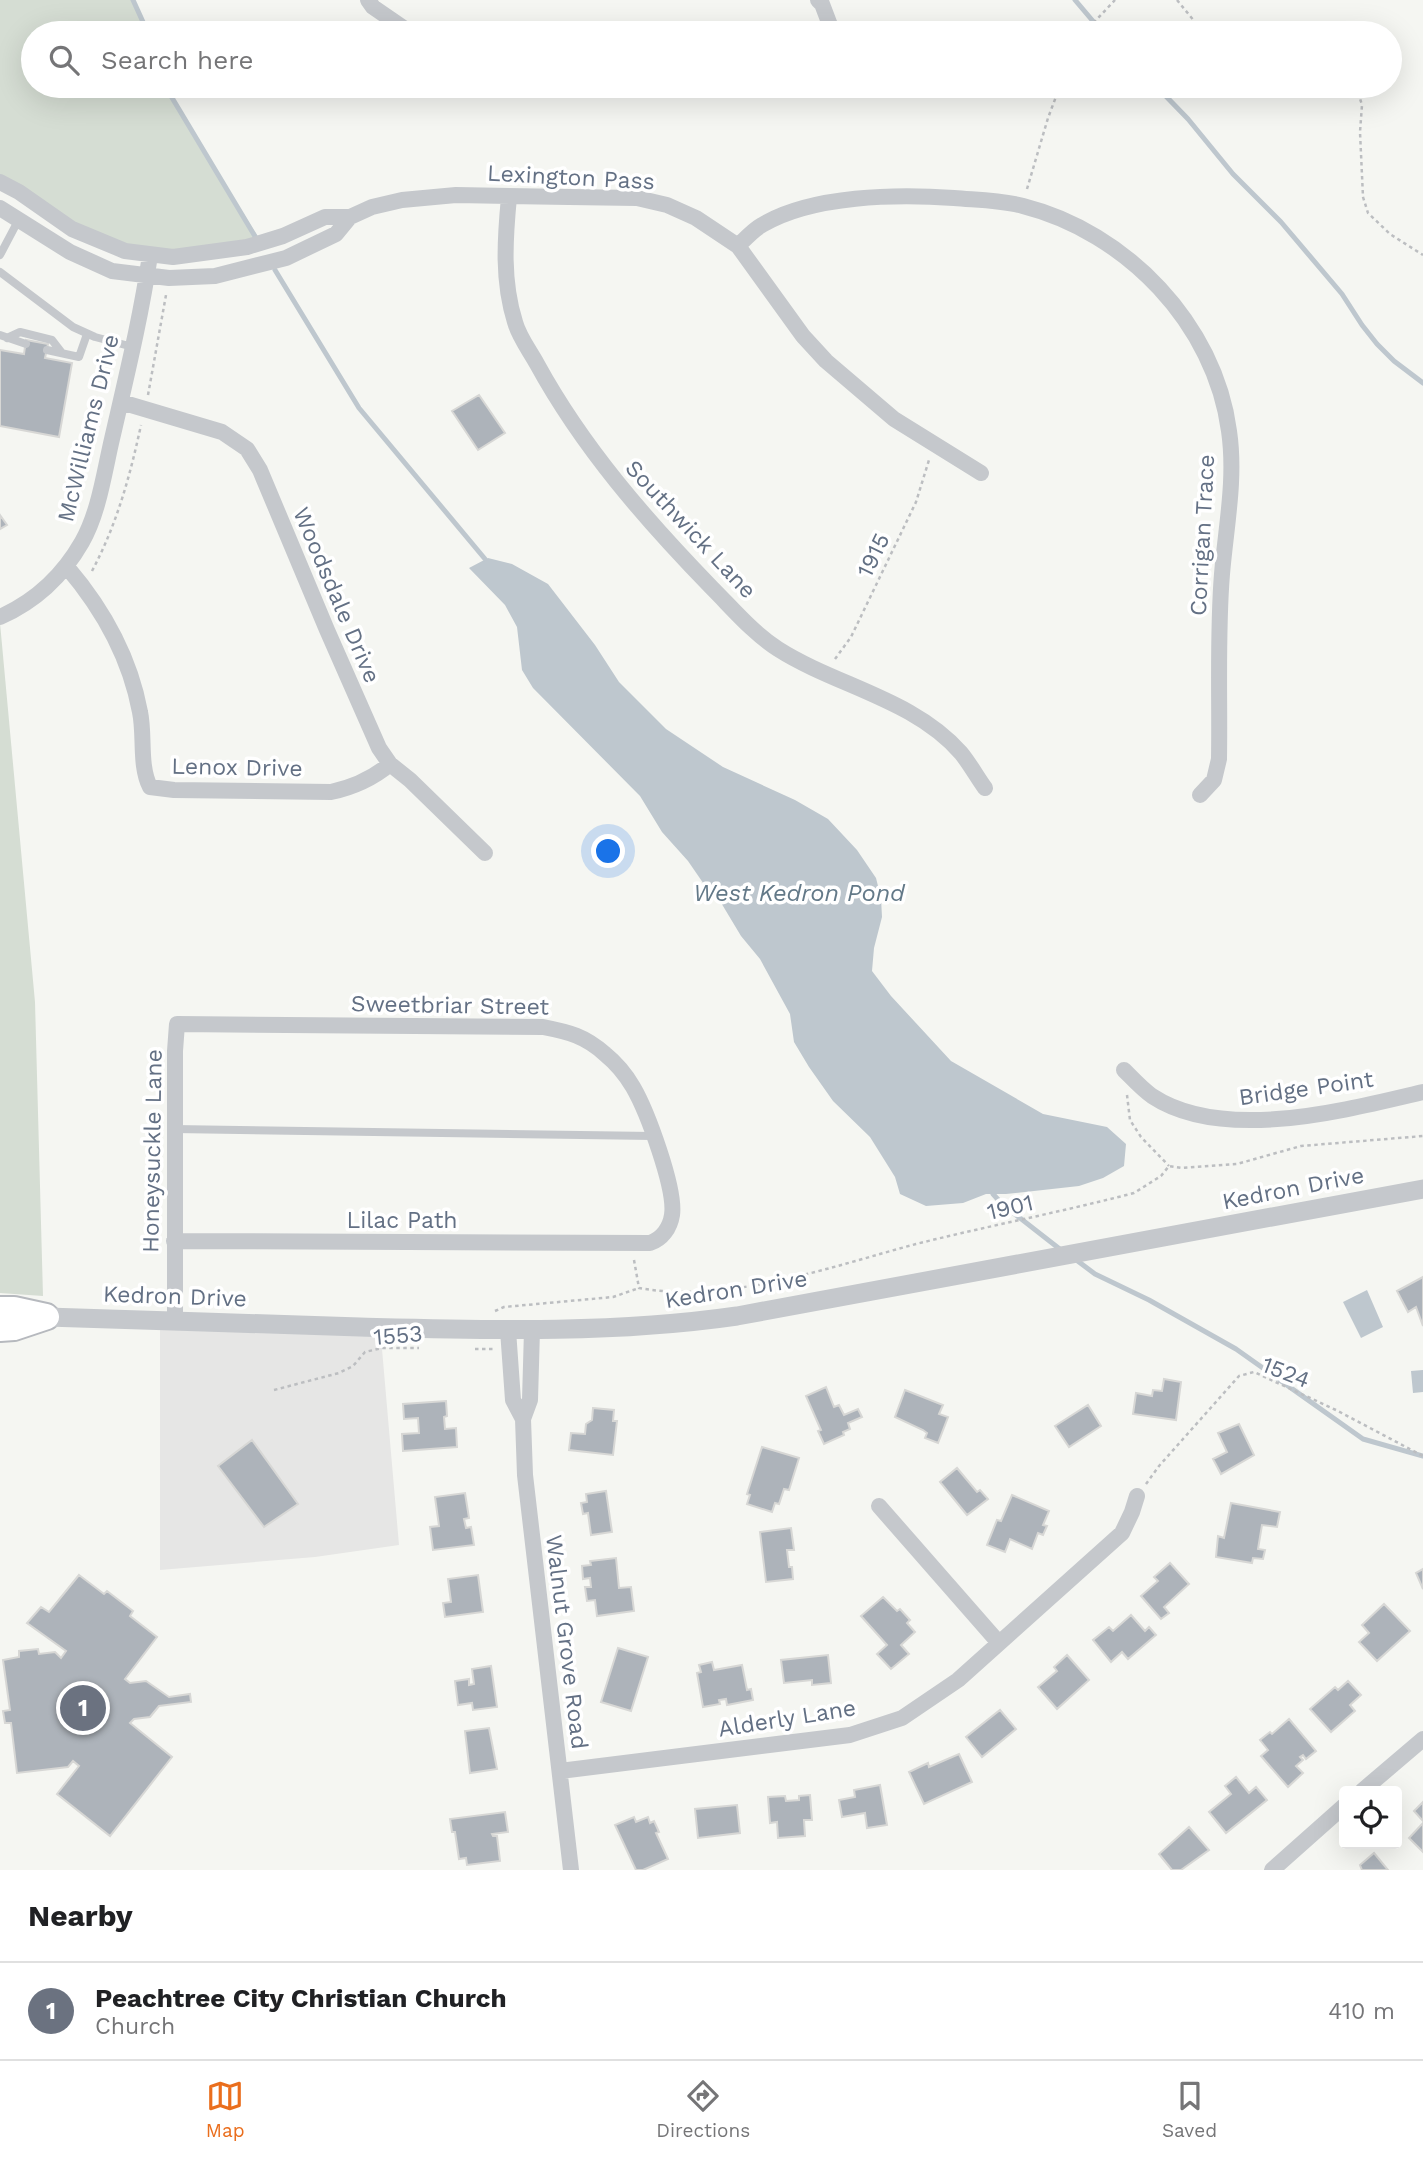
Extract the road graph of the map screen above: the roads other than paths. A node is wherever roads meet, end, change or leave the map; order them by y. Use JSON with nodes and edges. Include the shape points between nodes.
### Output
{"nodes":[{"id":1,"x":368,"y":0,"type":"edge"},
{"id":2,"x":818,"y":0,"type":"edge"},
{"id":3,"x":393,"y":21,"type":"edge"},
{"id":4,"x":828,"y":21,"type":"edge"},
{"id":5,"x":0,"y":182,"type":"edge"},
{"id":6,"x":509,"y":197,"type":"junction"},
{"id":7,"x":32,"y":200,"type":"junction"},
{"id":8,"x":0,"y":208,"type":"edge"},
{"id":9,"x":350,"y":216,"type":"junction"},
{"id":10,"x":19,"y":219,"type":"junction"},
{"id":11,"x":738,"y":246,"type":"junction"},
{"id":12,"x":0,"y":255,"type":"edge"},
{"id":13,"x":150,"y":255,"type":"junction"},
{"id":14,"x":0,"y":272,"type":"edge"},
{"id":15,"x":147,"y":276,"type":"junction"},
{"id":16,"x":87,"y":334,"type":"junction"},
{"id":17,"x":3,"y":337,"type":"edge"},
{"id":18,"x":26,"y":344,"type":"dead end"},
{"id":19,"x":133,"y":347,"type":"junction"},
{"id":20,"x":47,"y":350,"type":"dead end"},
{"id":21,"x":62,"y":353,"type":"junction"},
{"id":22,"x":121,"y":402,"type":"junction"},
{"id":23,"x":981,"y":473,"type":"dead end"},
{"id":24,"x":66,"y":567,"type":"junction"},
{"id":25,"x":0,"y":617,"type":"edge"},
{"id":26,"x":390,"y":764,"type":"junction"},
{"id":27,"x":985,"y":788,"type":"dead end"},
{"id":28,"x":1200,"y":795,"type":"dead end"},
{"id":29,"x":485,"y":853,"type":"dead end"},
{"id":30,"x":177,"y":1024,"type":"joint"},
{"id":31,"x":1124,"y":1070,"type":"road end"},
{"id":32,"x":1423,"y":1092,"type":"edge"},
{"id":33,"x":174,"y":1129,"type":"junction"},
{"id":34,"x":653,"y":1136,"type":"junction"},
{"id":35,"x":1423,"y":1189,"type":"edge"},
{"id":36,"x":174,"y":1241,"type":"junction"},
{"id":37,"x":631,"y":1245,"type":"joint"},
{"id":38,"x":0,"y":1309,"type":"edge"},
{"id":39,"x":47,"y":1317,"type":"junction"},
{"id":40,"x":175,"y":1321,"type":"junction"},
{"id":41,"x":0,"y":1329,"type":"edge"},
{"id":42,"x":502,"y":1329,"type":"junction"},
{"id":43,"x":532,"y":1330,"type":"junction"},
{"id":44,"x":523,"y":1419,"type":"junction"},
{"id":45,"x":1137,"y":1496,"type":"road end"},
{"id":46,"x":879,"y":1506,"type":"dead end"},
{"id":47,"x":999,"y":1643,"type":"junction"},
{"id":48,"x":1423,"y":1739,"type":"edge"},
{"id":49,"x":559,"y":1771,"type":"junction"},
{"id":50,"x":1368,"y":1786,"type":"edge"},
{"id":51,"x":1339,"y":1810,"type":"edge"},
{"id":52,"x":571,"y":1870,"type":"edge"},
{"id":53,"x":1272,"y":1870,"type":"edge"}],
"edges":[{"from":1,"to":3,"type":"street"},
{"from":2,"to":4,"type":"street"},
{"from":5,"to":7,"type":"street","name":"Lexington Pass"},
{"from":6,"to":9,"type":"street","name":"Lexington Pass","via":[[402,200]]},
{"from":6,"to":11,"type":"street","name":"Lexington Pass","via":[[637,198],[696,218]]},
{"from":6,"to":27,"type":"street","name":"Southwick Lane","via":[[506,287],[515,325],[600,464],[696,572],[777,649],[934,729],[961,753]]},
{"from":7,"to":10,"type":"street"},
{"from":7,"to":13,"type":"street","name":"Lexington Pass","via":[[72,229],[125,251]]},
{"from":8,"to":10,"type":"street","name":"Lexington Pass"},
{"from":9,"to":13,"type":"street","name":"Lexington Pass","via":[[325,217],[247,247],[173,257]]},
{"from":9,"to":15,"type":"street","name":"Lexington Pass","via":[[336,234],[286,258],[215,276]]},
{"from":10,"to":12,"type":"lane"},
{"from":10,"to":15,"type":"street","name":"Lexington Pass","via":[[70,252],[112,271]]},
{"from":11,"to":23,"type":"street","name":"Lexington Pass","via":[[826,361],[894,419]]},
{"from":11,"to":28,"type":"street","name":"Corrigan Trace","via":[[761,225],[798,210],[845,201],[949,198],[1022,206],[1080,227],[1116,248],[1146,273],[1179,311],[1219,386],[1229,429],[1232,480],[1220,618],[1219,759],[1214,780]]},
{"from":13,"to":15,"type":"street","name":"McWilliams Drive"},
{"from":14,"to":16,"type":"lane"},
{"from":15,"to":19,"type":"street","name":"McWilliams Drive"},
{"from":16,"to":19,"type":"lane"},
{"from":16,"to":21,"type":"lane","via":[[79,357]]},
{"from":17,"to":18,"type":"lane"},
{"from":17,"to":21,"type":"lane","via":[[20,332],[52,340]]},
{"from":19,"to":22,"type":"street","name":"McWilliams Drive"},
{"from":20,"to":21,"type":"lane"},
{"from":22,"to":24,"type":"street","name":"McWilliams Drive","via":[[97,505]]},
{"from":22,"to":26,"type":"street","name":"Woodsdale Drive","via":[[222,432],[247,449]]},
{"from":24,"to":25,"type":"street","name":"McWilliams Drive","via":[[44,591]]},
{"from":24,"to":26,"type":"street","name":"Lenox Drive","via":[[98,607],[135,691],[141,714],[144,776],[150,787],[331,792],[374,777]]},
{"from":26,"to":29,"type":"street","name":"Woodsdale Drive"},
{"from":30,"to":33,"type":"street","name":"Honeysuckle Lane"},
{"from":30,"to":34,"type":"street","name":"Sweetbriar Street","via":[[519,1027],[581,1035],[618,1067],[632,1086]]},
{"from":31,"to":32,"type":"street","name":"Bridge Point","via":[[1160,1100],[1188,1113],[1231,1121],[1335,1111]]},
{"from":33,"to":34,"type":"lane"},
{"from":33,"to":36,"type":"street","name":"Honeysuckle Lane"},
{"from":34,"to":37,"type":"street","name":"Sweetbriar Street","via":[[672,1200],[672,1216],[659,1240]]},
{"from":35,"to":43,"type":"street","name":"Kedron Drive","via":[[737,1316],[619,1329]]},
{"from":36,"to":37,"type":"street","name":"Lilac Path"},
{"from":36,"to":40,"type":"street","name":"Honeysuckle Lane"},
{"from":38,"to":39,"type":"main road"},
{"from":39,"to":40,"type":"street","name":"Kedron Drive"},
{"from":39,"to":41,"type":"main road"},
{"from":40,"to":42,"type":"street","name":"Kedron Drive"},
{"from":42,"to":43,"type":"street","name":"Kedron Drive"},
{"from":42,"to":44,"type":"street","name":"Walnut Grove Road","via":[[513,1400]]},
{"from":43,"to":44,"type":"street","name":"Walnut Grove Road","via":[[530,1400]]},
{"from":44,"to":49,"type":"street","name":"Walnut Grove Road","via":[[531,1540]]},
{"from":45,"to":47,"type":"street","name":"Alderly Lane","via":[[1122,1533]]},
{"from":46,"to":47,"type":"street"},
{"from":47,"to":49,"type":"street","name":"Alderly Lane","via":[[958,1680],[902,1718],[850,1735]]},
{"from":48,"to":50,"type":"street"},
{"from":49,"to":52,"type":"street","name":"Walnut Grove Road"},
{"from":51,"to":53,"type":"street"}]}
